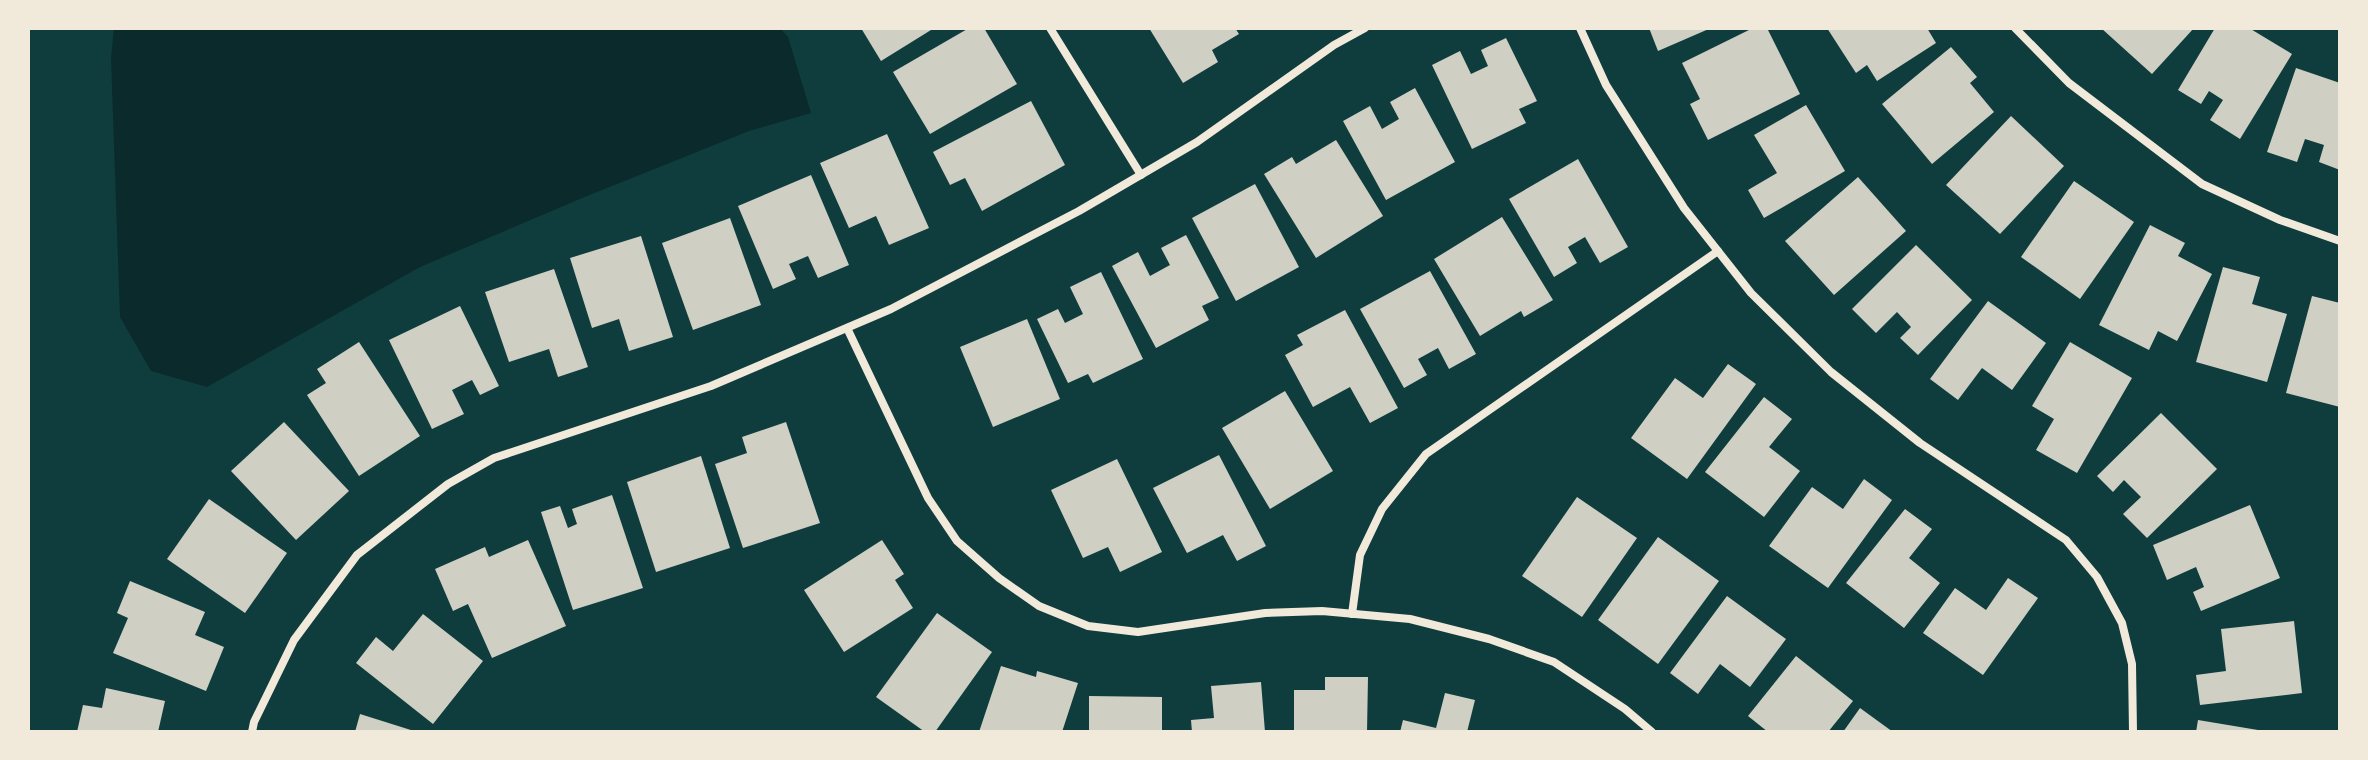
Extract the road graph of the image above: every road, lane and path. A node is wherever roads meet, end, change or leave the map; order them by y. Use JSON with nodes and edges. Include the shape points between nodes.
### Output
{"nodes":[{"id":1,"x":1050,"y":28,"type":"edge"},
{"id":2,"x":1365,"y":28,"type":"edge"},
{"id":3,"x":1580,"y":28,"type":"edge"},
{"id":4,"x":2015,"y":28,"type":"edge"},
{"id":5,"x":1141,"y":175,"type":"junction"},
{"id":6,"x":2340,"y":241,"type":"edge"},
{"id":7,"x":1718,"y":251,"type":"junction"},
{"id":8,"x":847,"y":328,"type":"junction"},
{"id":9,"x":1352,"y":614,"type":"junction"},
{"id":10,"x":252,"y":732,"type":"edge"},
{"id":11,"x":1652,"y":732,"type":"edge"},
{"id":12,"x":2133,"y":732,"type":"edge"}],
"edges":[{"from":1,"to":5,"type":"street"},
{"from":2,"to":5,"type":"street"},
{"from":3,"to":7,"type":"street","via":[[1606,85],[1684,208]]},
{"from":4,"to":6,"type":"street","via":[[2069,83],[2202,184]]},
{"from":5,"to":8,"type":"street"},
{"from":7,"to":9,"type":"street","via":[[1426,454],[1382,509],[1360,555]]},
{"from":7,"to":12,"type":"street","via":[[1751,293],[1831,372],[1920,443],[2066,540],[2097,577],[2122,623],[2132,664]]},
{"from":8,"to":9,"type":"street","via":[[928,498],[957,541],[1039,606],[1088,626],[1138,632],[1265,613]]},
{"from":8,"to":10,"type":"street","via":[[711,386],[494,458],[448,484],[357,555],[294,640]]},
{"from":9,"to":11,"type":"street","via":[[1410,619],[1554,662]]}]}
